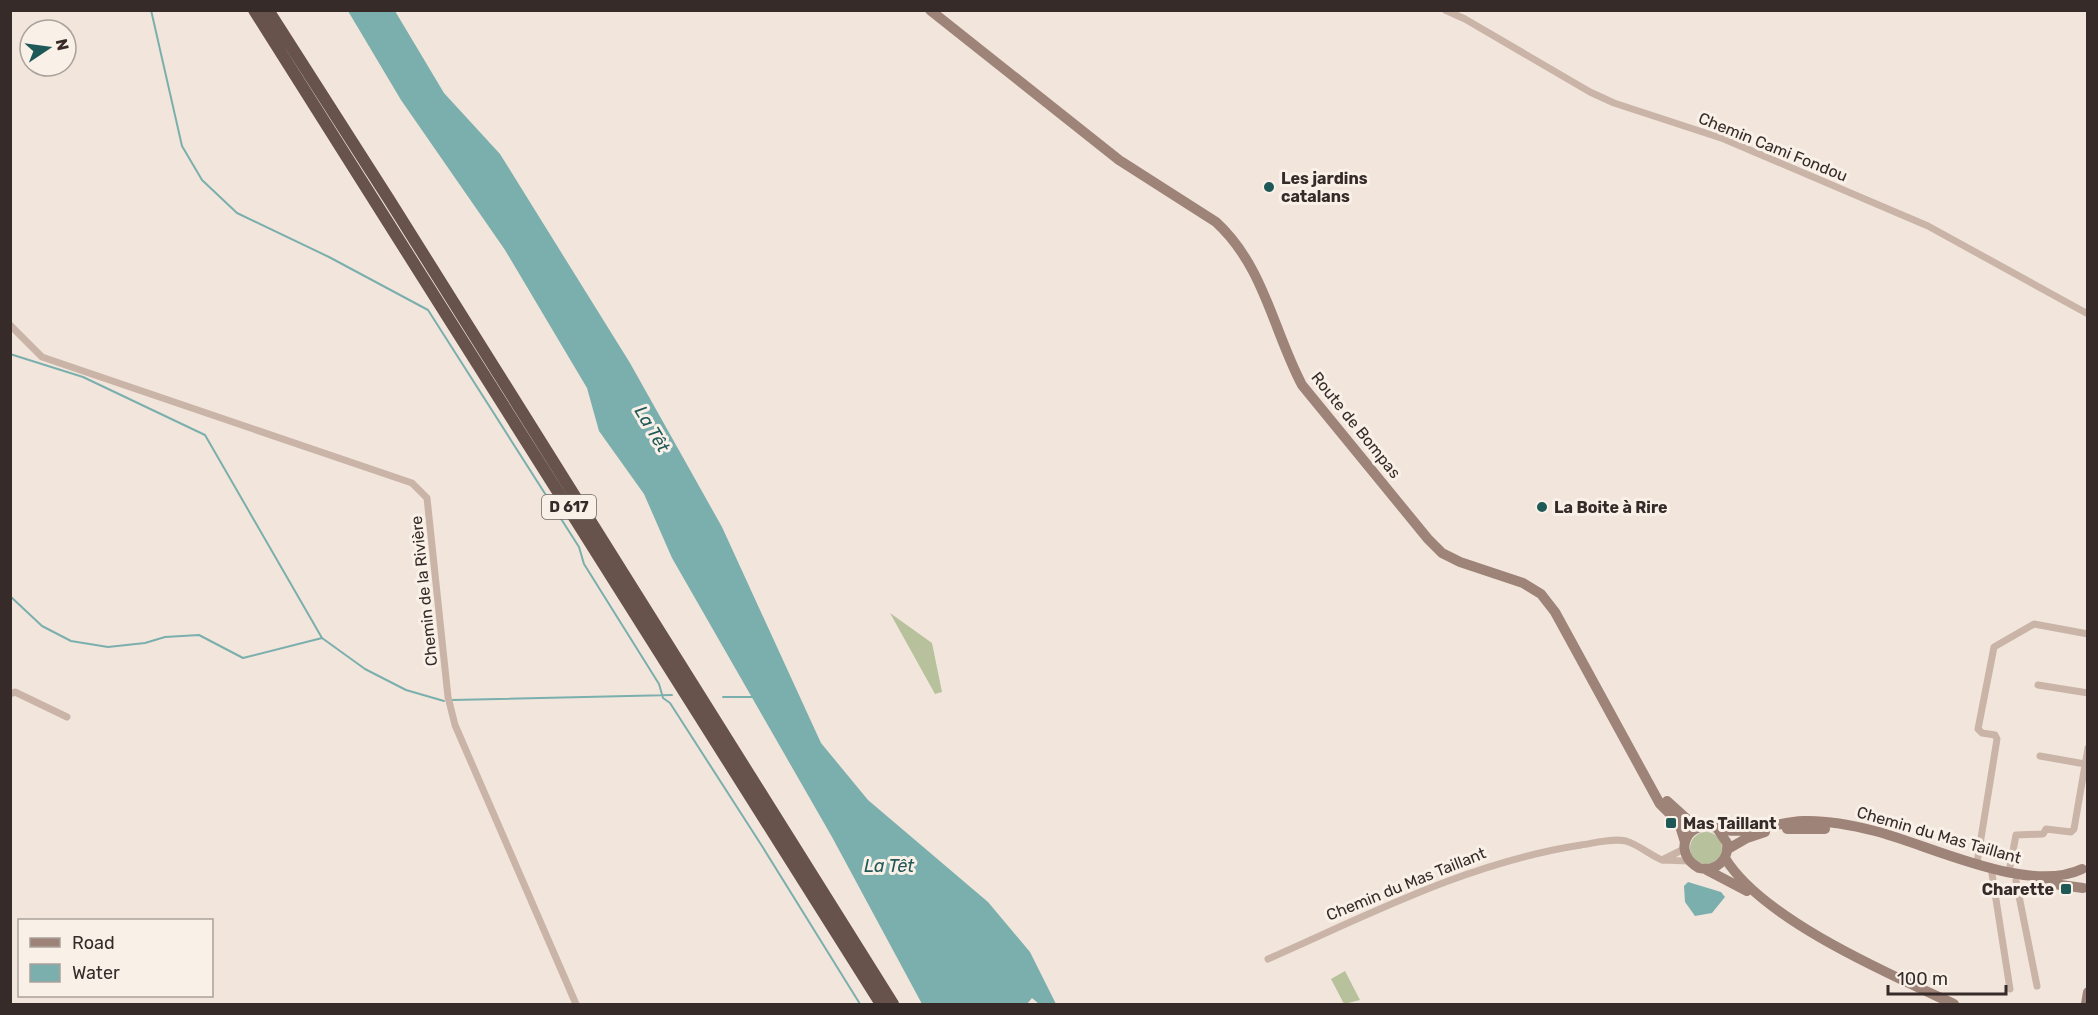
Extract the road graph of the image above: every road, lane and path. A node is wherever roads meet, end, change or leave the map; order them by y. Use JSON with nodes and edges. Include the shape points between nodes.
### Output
{"nodes":[{"id":1,"x":254,"y":10,"type":"edge"},
{"id":2,"x":268,"y":10,"type":"edge"},
{"id":3,"x":930,"y":10,"type":"edge"},
{"id":4,"x":1446,"y":10,"type":"edge"},
{"id":5,"x":2088,"y":314,"type":"edge"},
{"id":6,"x":10,"y":325,"type":"edge"},
{"id":7,"x":2088,"y":634,"type":"edge"},
{"id":8,"x":2038,"y":685,"type":"dead end"},
{"id":9,"x":2088,"y":693,"type":"edge"},
{"id":10,"x":10,"y":694,"type":"edge"},
{"id":11,"x":67,"y":717,"type":"dead end"},
{"id":12,"x":2088,"y":748,"type":"edge"},
{"id":13,"x":2040,"y":756,"type":"dead end"},
{"id":14,"x":2085,"y":764,"type":"junction"},
{"id":15,"x":1641,"y":770,"type":"junction"},
{"id":16,"x":1703,"y":826,"type":"junction"},
{"id":17,"x":1716,"y":828,"type":"junction"},
{"id":18,"x":1684,"y":846,"type":"junction"},
{"id":19,"x":1726,"y":854,"type":"junction"},
{"id":20,"x":1662,"y":860,"type":"junction"},
{"id":21,"x":1689,"y":861,"type":"junction"},
{"id":22,"x":1977,"y":863,"type":"junction"},
{"id":23,"x":2085,"y":866,"type":"edge"},
{"id":24,"x":1705,"y":869,"type":"junction"},
{"id":25,"x":1992,"y":874,"type":"junction"},
{"id":26,"x":2012,"y":876,"type":"junction"},
{"id":27,"x":2085,"y":891,"type":"edge"},
{"id":28,"x":1756,"y":894,"type":"junction"},
{"id":29,"x":1268,"y":959,"type":"dead end"},
{"id":30,"x":2037,"y":986,"type":"dead end"},
{"id":31,"x":2010,"y":989,"type":"dead end"},
{"id":32,"x":2088,"y":992,"type":"edge"},
{"id":33,"x":576,"y":1005,"type":"edge"},
{"id":34,"x":881,"y":1005,"type":"edge"},
{"id":35,"x":894,"y":1005,"type":"edge"},
{"id":36,"x":1954,"y":1005,"type":"edge"},
{"id":37,"x":2086,"y":1005,"type":"edge"}],
"edges":[{"from":1,"to":34,"type":"highway","number":"D 617"},
{"from":2,"to":35,"type":"highway","number":"D 617"},
{"from":3,"to":15,"type":"main road","name":"Route de Bompas","via":[[1119,160],[1228,233],[1262,286],[1302,385],[1442,552],[1523,583],[1541,594],[1555,612]]},
{"from":4,"to":5,"type":"street","name":"Chemin Cami Fondou","via":[[1590,92],[1724,139],[1928,226]]},
{"from":6,"to":33,"type":"street","name":"Chemin de la Rivière","via":[[42,357],[412,483],[425,493],[448,697],[455,725]]},
{"from":7,"to":22,"type":"street","via":[[2034,624],[1994,648],[1978,729],[1997,739]]},
{"from":8,"to":9,"type":"street"},
{"from":10,"to":11,"type":"street","via":[[29,697]]},
{"from":12,"to":14,"type":"street"},
{"from":13,"to":14,"type":"street"},
{"from":14,"to":26,"type":"street","via":[[2074,829],[2016,835]]},
{"from":15,"to":16,"type":"main road","via":[[1675,809]]},
{"from":15,"to":18,"type":"main road","via":[[1660,804],[1679,823]]},
{"from":16,"to":17,"type":"main road"},
{"from":16,"to":18,"type":"main road","via":[[1691,831]]},
{"from":17,"to":19,"type":"main road","via":[[1725,837]]},
{"from":17,"to":22,"type":"main road","name":"Chemin du Mas Taillant","via":[[1734,831],[1805,820],[1840,823]]},
{"from":18,"to":20,"type":"street"},
{"from":18,"to":21,"type":"main road"},
{"from":19,"to":24,"type":"main road","via":[[1716,867]]},
{"from":19,"to":25,"type":"main road","name":"Chemin du Mas Taillant","via":[[1758,833],[1826,829],[1871,837]]},
{"from":19,"to":28,"type":"main road","via":[[1734,874]]},
{"from":20,"to":21,"type":"street"},
{"from":20,"to":29,"type":"street","name":"Chemin du Mas Taillant","via":[[1636,845],[1615,841],[1498,863],[1432,886]]},
{"from":21,"to":24,"type":"main road"},
{"from":22,"to":26,"type":"main road","name":"Chemin du Mas Taillant"},
{"from":23,"to":26,"type":"main road","name":"Chemin du Mas Taillant","via":[[2056,878]]},
{"from":23,"to":27,"type":"main road"},
{"from":24,"to":28,"type":"main road"},
{"from":25,"to":26,"type":"main road","name":"Chemin du Mas Taillant"},
{"from":25,"to":31,"type":"street"},
{"from":26,"to":27,"type":"main road","name":"Chemin du Mas Taillant"},
{"from":26,"to":30,"type":"street"},
{"from":28,"to":36,"type":"main road","via":[[1839,949]]},
{"from":32,"to":37,"type":"main road"}]}
